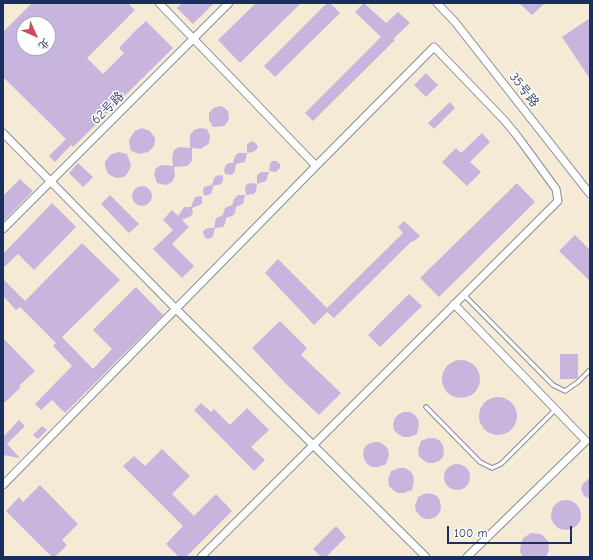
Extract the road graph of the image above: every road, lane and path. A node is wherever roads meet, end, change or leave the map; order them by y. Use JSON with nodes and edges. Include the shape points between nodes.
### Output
{"nodes":[{"id":1,"x":159,"y":3,"type":"edge"},
{"id":2,"x":229,"y":3,"type":"edge"},
{"id":3,"x":437,"y":3,"type":"edge"},
{"id":4,"x":193,"y":39,"type":"junction"},
{"id":5,"x":3,"y":133,"type":"edge"},
{"id":6,"x":316,"y":166,"type":"junction"},
{"id":7,"x":51,"y":181,"type":"junction"},
{"id":8,"x":590,"y":194,"type":"edge"},
{"id":9,"x":3,"y":229,"type":"edge"},
{"id":10,"x":464,"y":295,"type":"junction"},
{"id":11,"x":454,"y":304,"type":"junction"},
{"id":12,"x":176,"y":308,"type":"junction"},
{"id":13,"x":590,"y":370,"type":"edge"},
{"id":14,"x":426,"y":407,"type":"dead end"},
{"id":15,"x":556,"y":409,"type":"junction"},
{"id":16,"x":588,"y":442,"type":"edge"},
{"id":17,"x":313,"y":444,"type":"junction"},
{"id":18,"x":3,"y":485,"type":"edge"},
{"id":19,"x":201,"y":557,"type":"edge"},
{"id":20,"x":426,"y":557,"type":"edge"},
{"id":21,"x":467,"y":557,"type":"edge"}],
"edges":[{"from":1,"to":4,"type":"street"},
{"from":2,"to":4,"type":"street","name":"62号路"},
{"from":3,"to":8,"type":"street","name":"35号路","via":[[455,22]]},
{"from":4,"to":6,"type":"street"},
{"from":4,"to":7,"type":"street","name":"62号路"},
{"from":5,"to":7,"type":"street"},
{"from":6,"to":10,"type":"street","via":[[434,47],[505,121],[556,189],[558,201]]},
{"from":6,"to":12,"type":"street"},
{"from":7,"to":9,"type":"street","name":"62号路"},
{"from":7,"to":12,"type":"street"},
{"from":10,"to":11,"type":"street"},
{"from":10,"to":13,"type":"lane","via":[[553,385],[565,391]]},
{"from":11,"to":15,"type":"street"},
{"from":11,"to":17,"type":"street"},
{"from":12,"to":17,"type":"street"},
{"from":12,"to":18,"type":"street"},
{"from":14,"to":15,"type":"lane","via":[[480,462],[492,468],[501,464]]},
{"from":15,"to":16,"type":"street"},
{"from":16,"to":21,"type":"street"},
{"from":17,"to":19,"type":"street"},
{"from":17,"to":20,"type":"street"}]}
